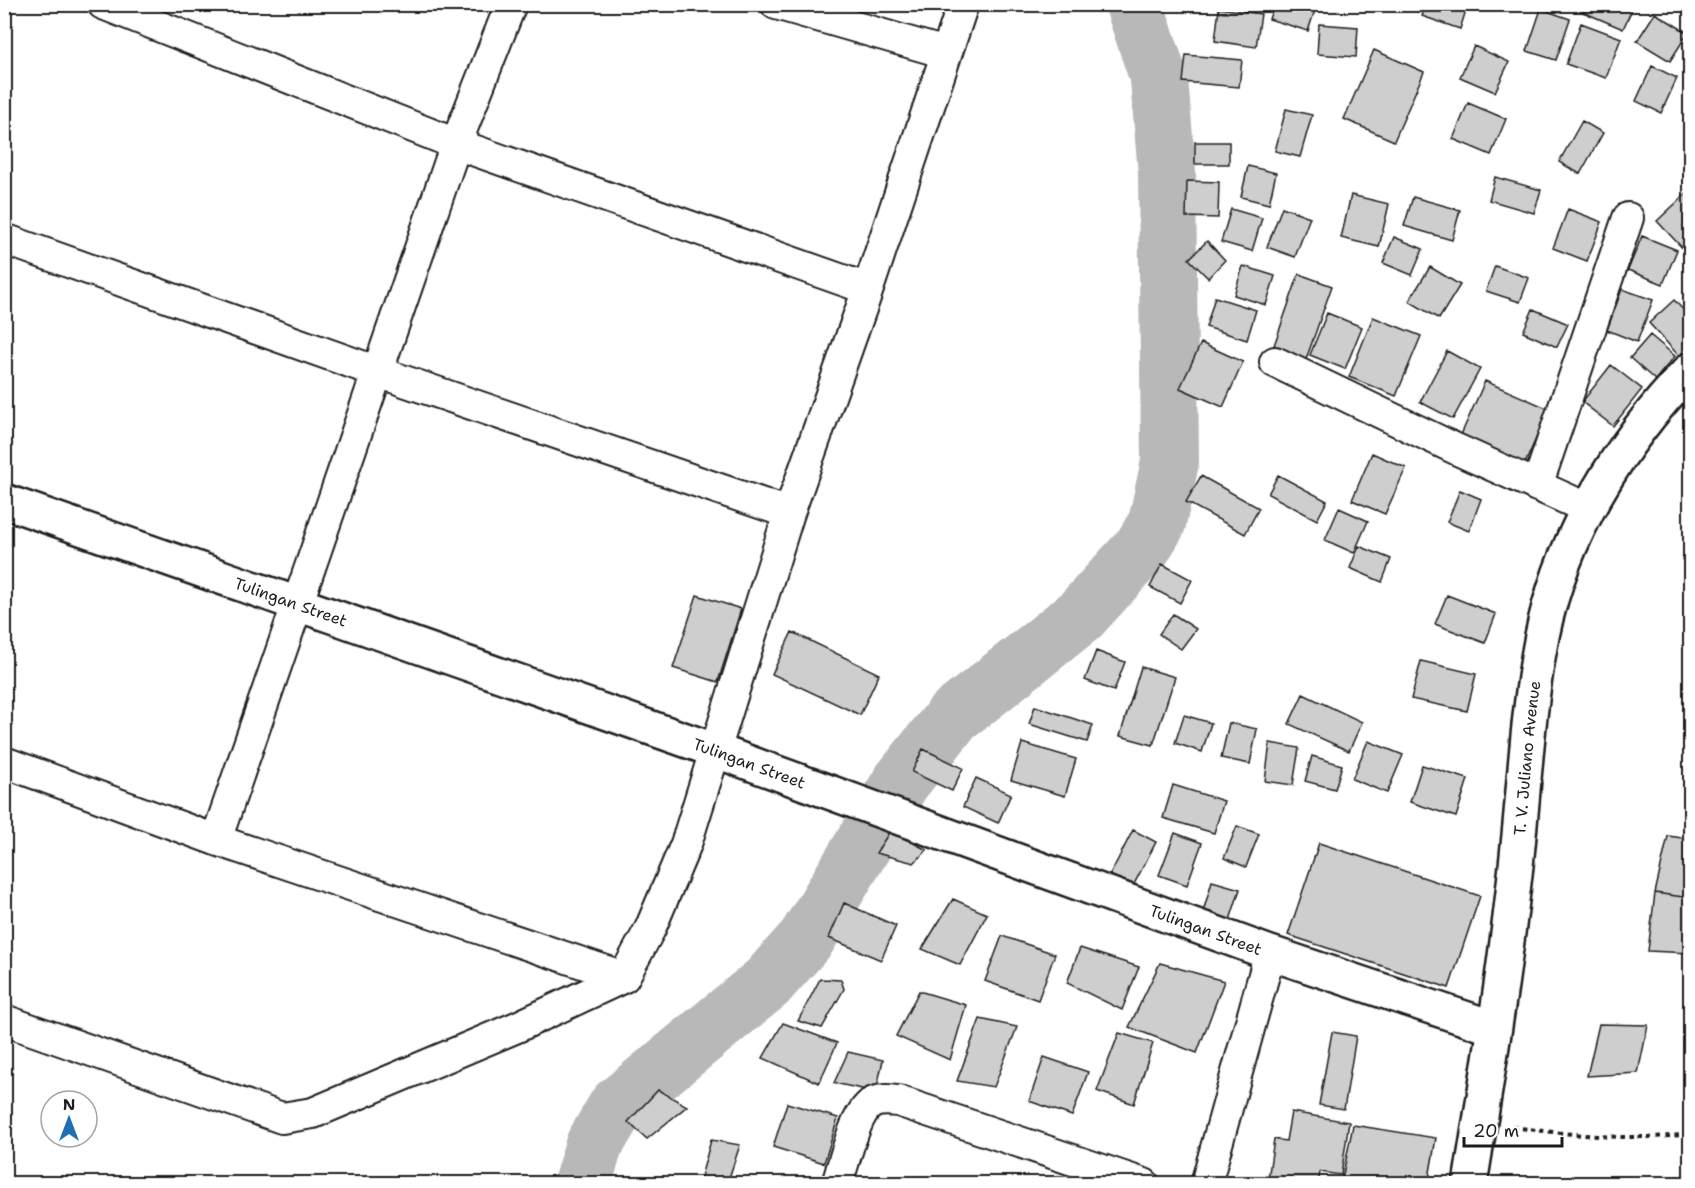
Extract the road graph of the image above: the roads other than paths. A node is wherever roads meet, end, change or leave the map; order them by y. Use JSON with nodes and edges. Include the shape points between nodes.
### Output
{"nodes":[{"id":1,"x":103,"y":4,"type":"edge"},
{"id":2,"x":511,"y":4,"type":"edge"},
{"id":3,"x":776,"y":4,"type":"edge"},
{"id":4,"x":963,"y":4,"type":"edge"},
{"id":5,"x":946,"y":53,"type":"junction"},
{"id":6,"x":456,"y":144,"type":"junction"},
{"id":7,"x":1628,"y":218,"type":"dead end"},
{"id":8,"x":4,"y":239,"type":"edge"},
{"id":9,"x":868,"y":290,"type":"junction"},
{"id":10,"x":1275,"y":362,"type":"dead end"},
{"id":11,"x":1690,"y":370,"type":"edge"},
{"id":12,"x":378,"y":372,"type":"junction"},
{"id":13,"x":1537,"y":486,"type":"junction"},
{"id":14,"x":4,"y":501,"type":"edge"},
{"id":15,"x":1589,"y":509,"type":"junction"},
{"id":16,"x":789,"y":513,"type":"junction"},
{"id":17,"x":298,"y":604,"type":"junction"},
{"id":18,"x":714,"y":750,"type":"junction"},
{"id":19,"x":4,"y":762,"type":"edge"},
{"id":20,"x":216,"y":840,"type":"junction"},
{"id":21,"x":1270,"y":953,"type":"junction"},
{"id":22,"x":624,"y":977,"type":"junction"},
{"id":23,"x":4,"y":1020,"type":"edge"},
{"id":24,"x":1494,"y":1028,"type":"junction"},
{"id":25,"x":837,"y":1184,"type":"edge"},
{"id":26,"x":1144,"y":1184,"type":"edge"},
{"id":27,"x":1206,"y":1184,"type":"edge"},
{"id":28,"x":1470,"y":1184,"type":"edge"}],
"edges":[{"from":1,"to":6,"type":"street"},
{"from":2,"to":6,"type":"street"},
{"from":3,"to":5,"type":"street"},
{"from":4,"to":5,"type":"street"},
{"from":5,"to":9,"type":"street"},
{"from":6,"to":9,"type":"street"},
{"from":6,"to":12,"type":"street"},
{"from":7,"to":13,"type":"street"},
{"from":8,"to":12,"type":"street"},
{"from":9,"to":16,"type":"street"},
{"from":10,"to":13,"type":"street"},
{"from":11,"to":15,"type":"street","name":"T. V. Juliano Avenue","via":[[1621,455]]},
{"from":12,"to":16,"type":"street"},
{"from":12,"to":17,"type":"street"},
{"from":13,"to":15,"type":"street"},
{"from":14,"to":17,"type":"street","name":"Tulingan Street"},
{"from":15,"to":24,"type":"street","name":"T. V. Juliano Avenue","via":[[1564,561],[1543,635],[1506,957]]},
{"from":16,"to":18,"type":"street"},
{"from":17,"to":18,"type":"street","name":"Tulingan Street"},
{"from":17,"to":20,"type":"street"},
{"from":18,"to":21,"type":"street","name":"Tulingan Street"},
{"from":18,"to":22,"type":"street","via":[[686,844],[650,929]]},
{"from":19,"to":20,"type":"street"},
{"from":20,"to":22,"type":"street"},
{"from":21,"to":24,"type":"street","name":"Tulingan Street"},
{"from":21,"to":27,"type":"street"},
{"from":22,"to":23,"type":"street","via":[[518,1027],[313,1113],[282,1118]]},
{"from":24,"to":28,"type":"street","name":"T. V. Juliano Avenue"},
{"from":25,"to":26,"type":"street","via":[[863,1110],[886,1099]]}]}
